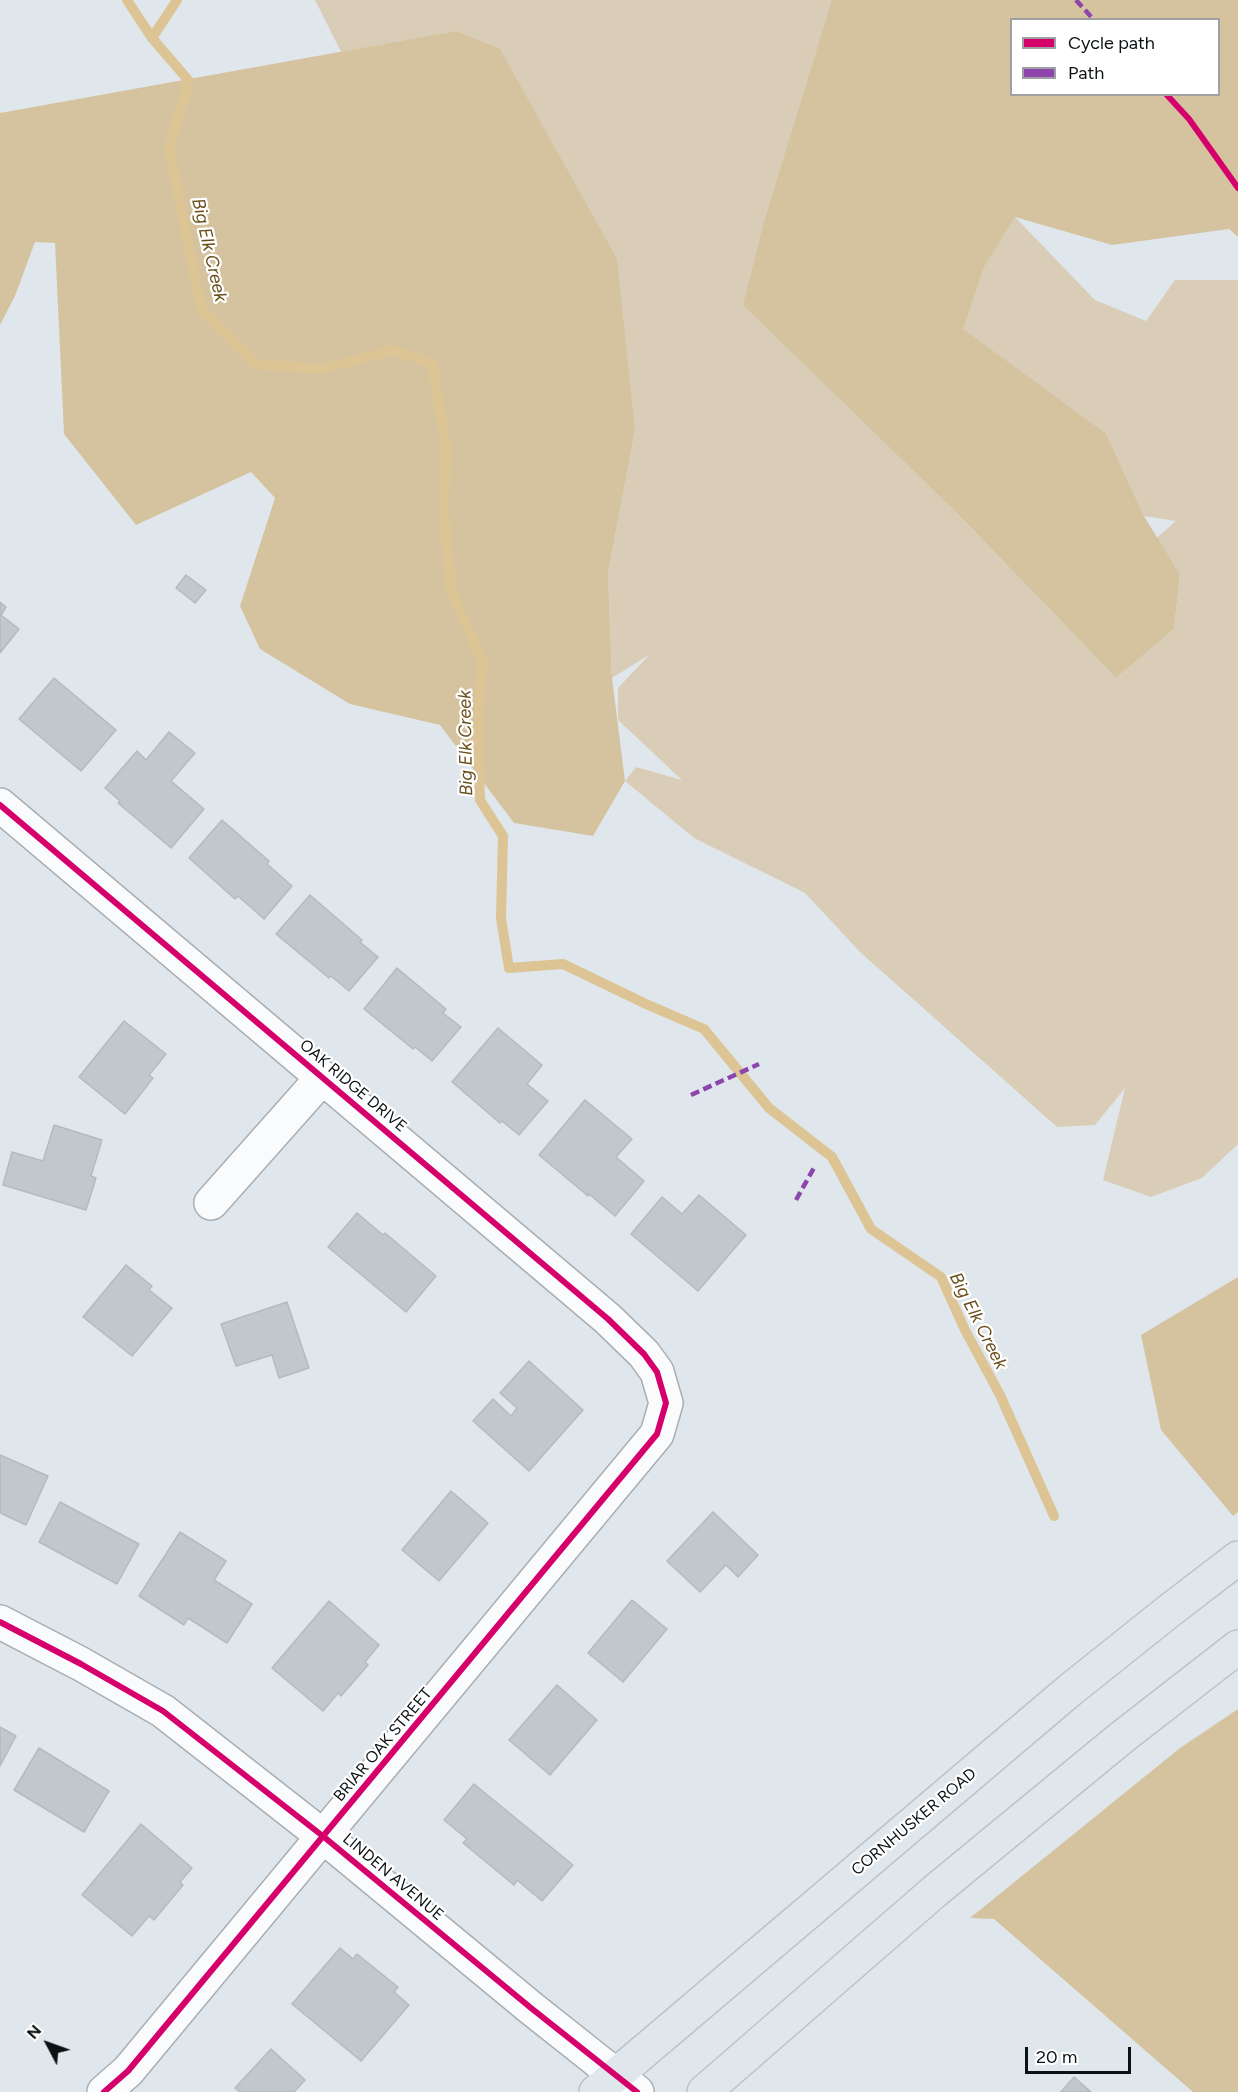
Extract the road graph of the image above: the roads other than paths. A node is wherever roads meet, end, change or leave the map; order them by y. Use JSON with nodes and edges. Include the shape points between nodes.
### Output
{"nodes":[{"id":1,"x":0,"y":805,"type":"edge"},
{"id":2,"x":322,"y":1078,"type":"junction"},
{"id":3,"x":211,"y":1203,"type":"dead end"},
{"id":4,"x":666,"y":1403,"type":"joint"},
{"id":5,"x":1238,"y":1558,"type":"edge"},
{"id":6,"x":0,"y":1622,"type":"edge"},
{"id":7,"x":1238,"y":1647,"type":"edge"},
{"id":8,"x":324,"y":1837,"type":"junction"},
{"id":9,"x":616,"y":2086,"type":"edge"},
{"id":10,"x":711,"y":2089,"type":"edge"},
{"id":11,"x":104,"y":2092,"type":"edge"}],
"edges":[{"from":1,"to":2,"type":"street","name":"OAK RIDGE DRIVE"},
{"from":2,"to":3,"type":"street"},
{"from":2,"to":4,"type":"street","name":"OAK RIDGE DRIVE","via":[[608,1319],[651,1363]]},
{"from":4,"to":8,"type":"street","name":"BRIAR OAK STREET","via":[[657,1434]]},
{"from":5,"to":9,"type":"main road","name":"CORNHUSKER ROAD","via":[[1071,1690]]},
{"from":6,"to":8,"type":"street","name":"LINDEN AVENUE","via":[[163,1711]]},
{"from":7,"to":10,"type":"main road","via":[[935,1892]]},
{"from":8,"to":9,"type":"street","name":"LINDEN AVENUE","via":[[531,2008]]},
{"from":8,"to":11,"type":"street","name":"BRIAR OAK STREET","via":[[128,2071]]}]}
